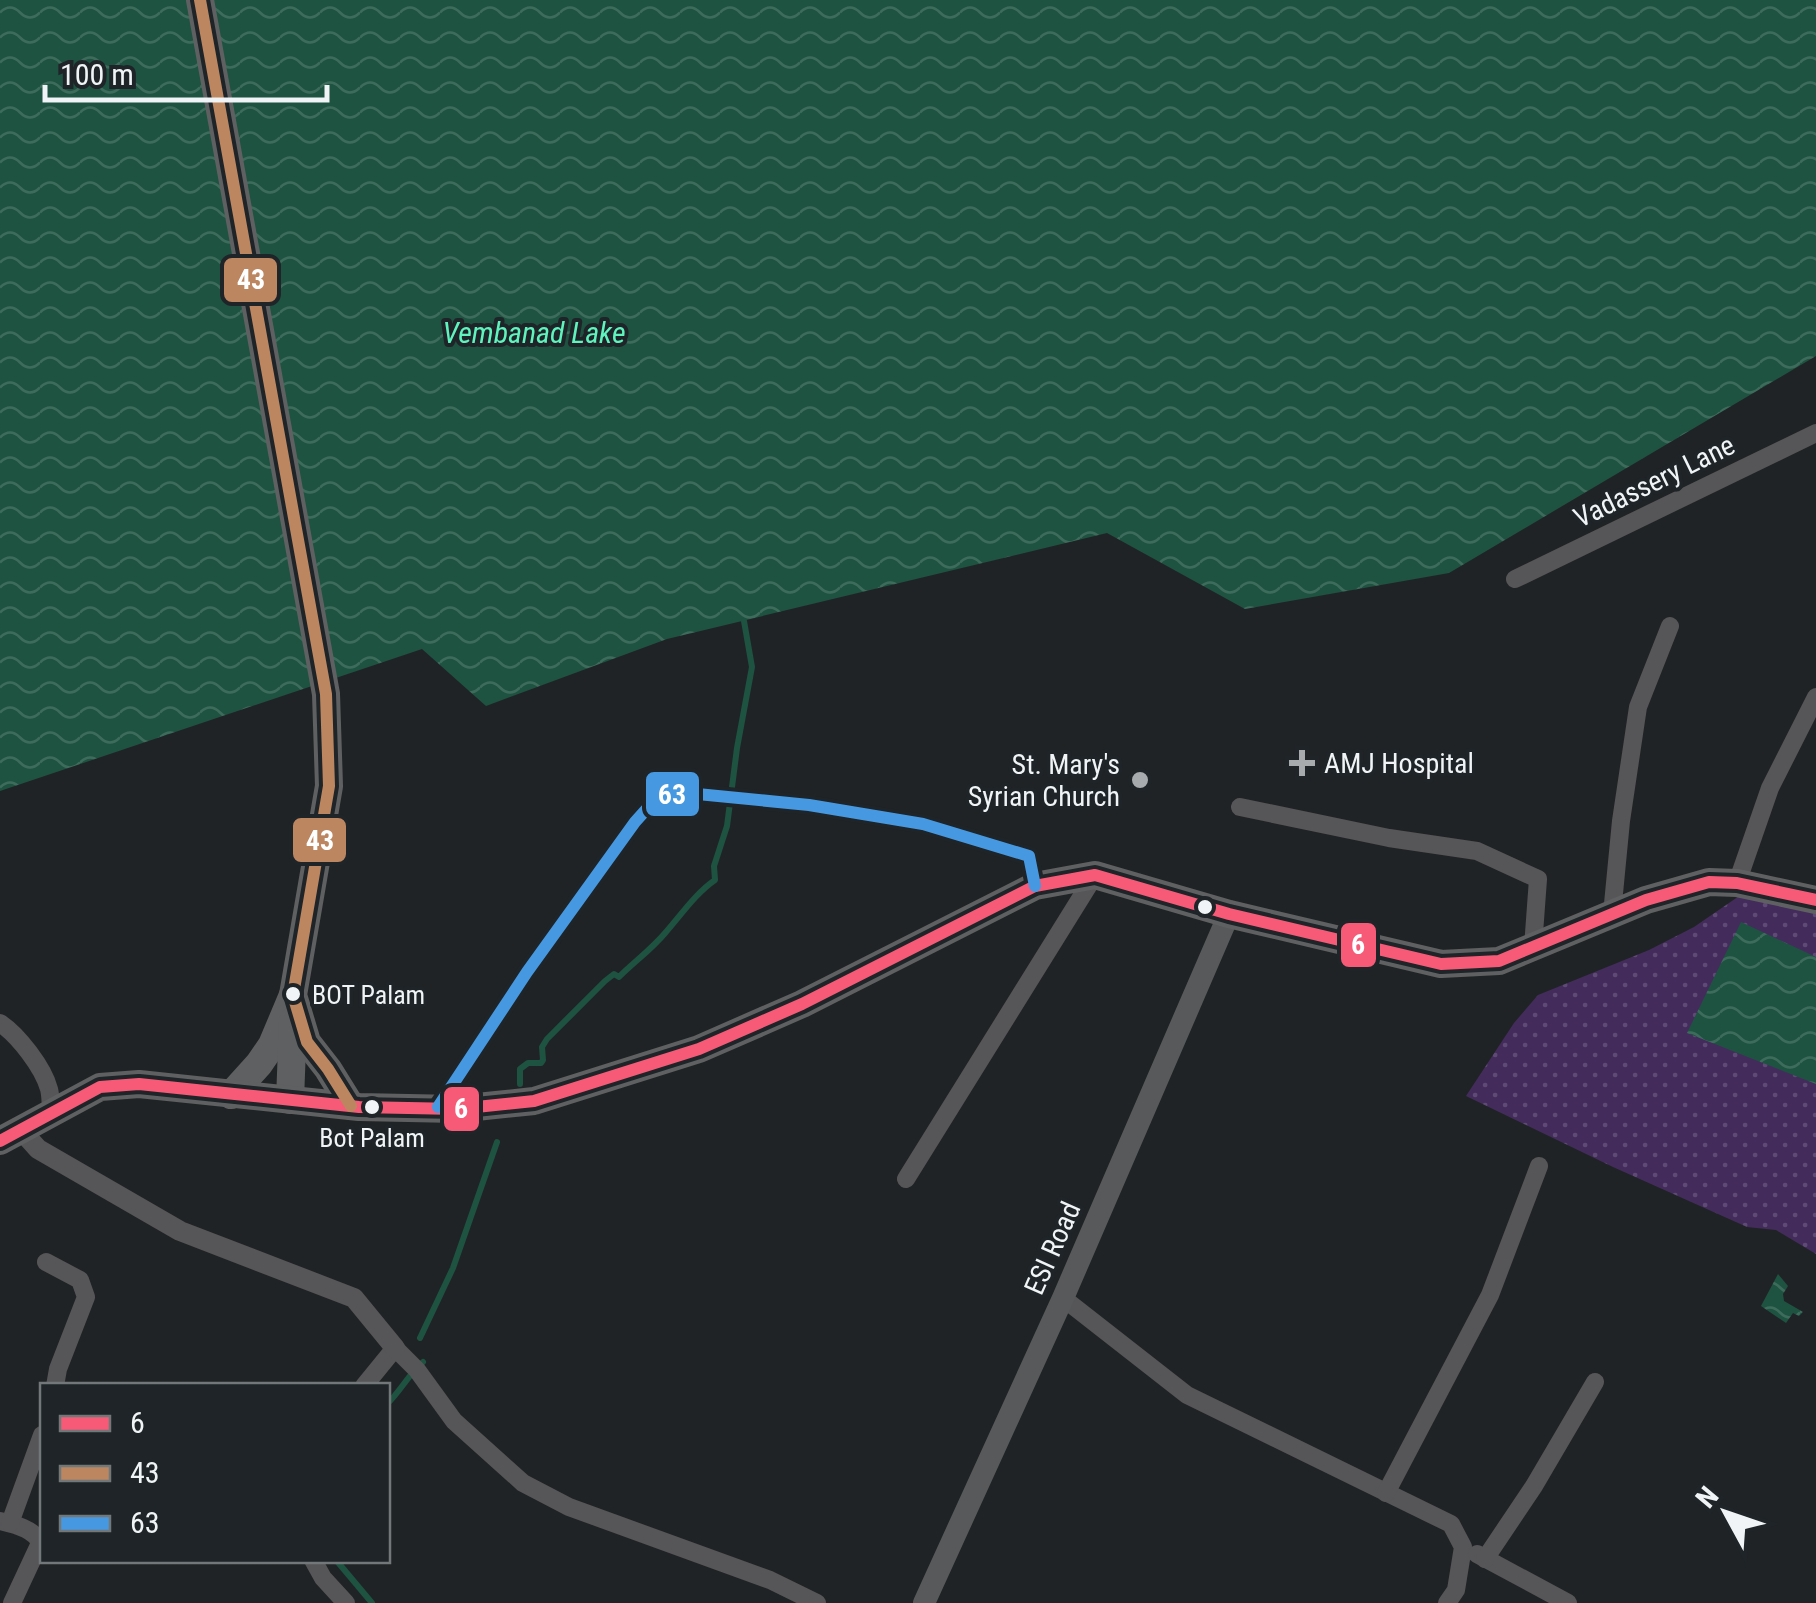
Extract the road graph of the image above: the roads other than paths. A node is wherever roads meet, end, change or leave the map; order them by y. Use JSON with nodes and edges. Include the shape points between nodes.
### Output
{"nodes":[{"id":1,"x":200,"y":0,"type":"edge"},
{"id":2,"x":1816,"y":434,"type":"edge"},
{"id":3,"x":1515,"y":579,"type":"dead end"},
{"id":4,"x":1670,"y":626,"type":"dead end"},
{"id":5,"x":1816,"y":697,"type":"edge"},
{"id":6,"x":1240,"y":807,"type":"dead end"},
{"id":7,"x":1096,"y":875,"type":"junction"},
{"id":8,"x":1737,"y":883,"type":"junction"},
{"id":9,"x":1035,"y":886,"type":"junction"},
{"id":10,"x":1816,"y":900,"type":"edge"},
{"id":11,"x":1230,"y":914,"type":"junction"},
{"id":12,"x":1612,"y":914,"type":"junction"},
{"id":13,"x":1533,"y":947,"type":"junction"},
{"id":14,"x":293,"y":995,"type":"junction"},
{"id":15,"x":0,"y":1022,"type":"edge"},
{"id":16,"x":231,"y":1094,"type":"junction"},
{"id":17,"x":290,"y":1100,"type":"junction"},
{"id":18,"x":351,"y":1106,"type":"junction"},
{"id":19,"x":438,"y":1107,"type":"junction"},
{"id":20,"x":52,"y":1113,"type":"junction"},
{"id":21,"x":11,"y":1136,"type":"edge"},
{"id":22,"x":1539,"y":1166,"type":"dead end"},
{"id":23,"x":906,"y":1179,"type":"dead end"},
{"id":24,"x":46,"y":1262,"type":"dead end"},
{"id":25,"x":1063,"y":1298,"type":"junction"},
{"id":26,"x":395,"y":1348,"type":"junction"},
{"id":27,"x":1595,"y":1382,"type":"dead end"},
{"id":28,"x":56,"y":1383,"type":"edge"},
{"id":29,"x":366,"y":1383,"type":"edge"},
{"id":30,"x":40,"y":1440,"type":"edge"},
{"id":31,"x":1386,"y":1493,"type":"junction"},
{"id":32,"x":5,"y":1522,"type":"edge"},
{"id":33,"x":1464,"y":1547,"type":"junction"},
{"id":34,"x":1485,"y":1559,"type":"junction"},
{"id":35,"x":314,"y":1563,"type":"edge"},
{"id":36,"x":12,"y":1603,"type":"edge"},
{"id":37,"x":346,"y":1603,"type":"edge"},
{"id":38,"x":817,"y":1603,"type":"edge"},
{"id":39,"x":924,"y":1603,"type":"edge"},
{"id":40,"x":1447,"y":1603,"type":"edge"},
{"id":41,"x":1568,"y":1603,"type":"edge"}],
"edges":[{"from":1,"to":14,"type":"main road","via":[[326,694],[329,786]]},
{"from":2,"to":3,"type":"street","name":"Vadassery Lane"},
{"from":4,"to":12,"type":"street","via":[[1638,707]]},
{"from":5,"to":8,"type":"street","via":[[1770,788]]},
{"from":6,"to":13,"type":"street","via":[[1477,851],[1538,879]]},
{"from":7,"to":9,"type":"main road"},
{"from":7,"to":11,"type":"main road"},
{"from":7,"to":23,"type":"street"},
{"from":8,"to":10,"type":"main road"},
{"from":8,"to":12,"type":"main road","via":[[1709,882]]},
{"from":9,"to":19,"type":"main road","via":[[699,1049],[534,1102]]},
{"from":9,"to":19,"type":"street","via":[[1029,856],[923,824],[678,792],[652,802],[636,822]]},
{"from":11,"to":13,"type":"main road","via":[[1440,964],[1499,961]]},
{"from":11,"to":25,"type":"main road","name":"ESI Road"},
{"from":12,"to":13,"type":"main road"},
{"from":14,"to":16,"type":"main road","via":[[272,1045]]},
{"from":14,"to":17,"type":"main road"},
{"from":14,"to":18,"type":"main road","via":[[306,1042]]},
{"from":15,"to":20,"type":"street","via":[[32,1057],[50,1090]]},
{"from":16,"to":17,"type":"main road"},
{"from":16,"to":20,"type":"main road","via":[[139,1084],[100,1087]]},
{"from":17,"to":18,"type":"main road"},
{"from":18,"to":19,"type":"main road"},
{"from":20,"to":21,"type":"main road"},
{"from":21,"to":26,"type":"street","via":[[180,1230],[354,1298]]},
{"from":22,"to":31,"type":"street","via":[[1490,1295]]},
{"from":24,"to":28,"type":"street","via":[[80,1280],[86,1297]]},
{"from":25,"to":31,"type":"street","via":[[1186,1395]]},
{"from":25,"to":39,"type":"main road","name":"ESI Road"},
{"from":26,"to":29,"type":"street"},
{"from":26,"to":38,"type":"street","via":[[454,1422],[523,1483]]},
{"from":27,"to":34,"type":"street"},
{"from":30,"to":32,"type":"street"},
{"from":31,"to":33,"type":"street","via":[[1451,1524]]},
{"from":32,"to":36,"type":"street","via":[[32,1532],[40,1543]]},
{"from":33,"to":34,"type":"street"},
{"from":33,"to":40,"type":"street"},
{"from":34,"to":41,"type":"street"},
{"from":35,"to":37,"type":"street"}]}
